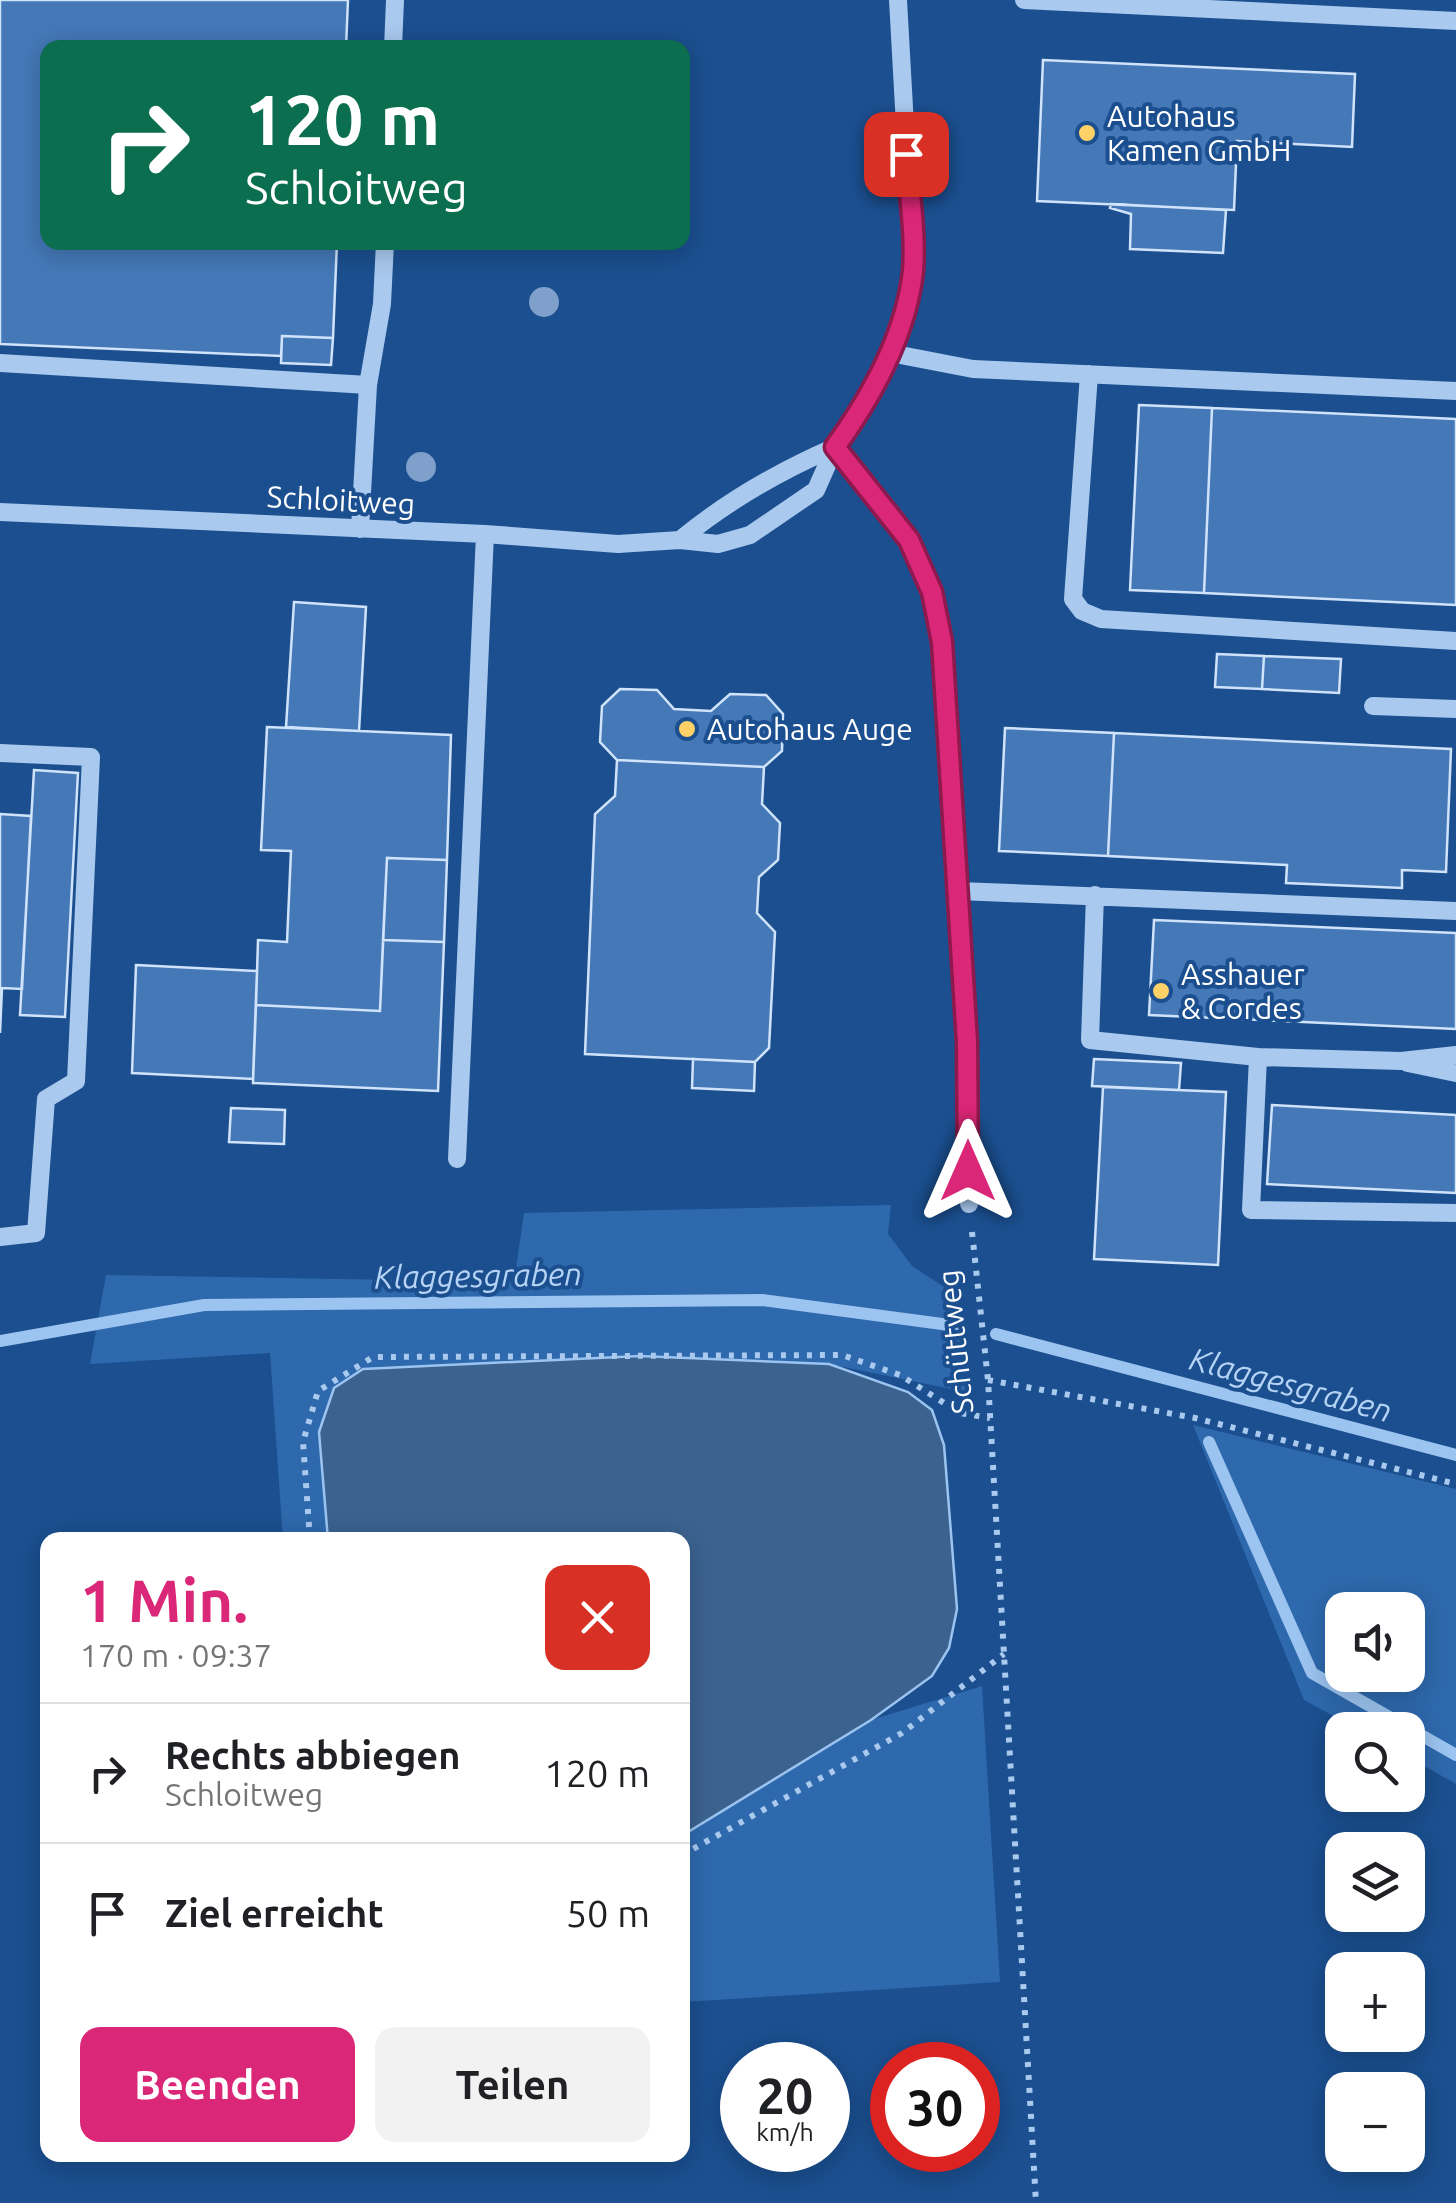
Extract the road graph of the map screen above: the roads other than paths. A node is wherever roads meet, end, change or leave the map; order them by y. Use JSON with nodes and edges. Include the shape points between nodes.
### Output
{"nodes":[{"id":1,"x":396,"y":0,"type":"edge"},
{"id":2,"x":898,"y":0,"type":"edge"},
{"id":3,"x":1024,"y":0,"type":"edge"},
{"id":4,"x":1456,"y":21,"type":"edge"},
{"id":5,"x":394,"y":40,"type":"edge"},
{"id":6,"x":385,"y":250,"type":"edge"},
{"id":7,"x":890,"y":353,"type":"junction"},
{"id":8,"x":0,"y":363,"type":"edge"},
{"id":9,"x":1088,"y":374,"type":"junction"},
{"id":10,"x":368,"y":385,"type":"junction"},
{"id":11,"x":1456,"y":391,"type":"edge"},
{"id":12,"x":835,"y":447,"type":"junction"},
{"id":13,"x":0,"y":512,"type":"edge"},
{"id":14,"x":360,"y":528,"type":"junction"},
{"id":15,"x":486,"y":534,"type":"junction"},
{"id":16,"x":680,"y":540,"type":"junction"},
{"id":17,"x":1456,"y":640,"type":"edge"},
{"id":18,"x":1373,"y":706,"type":"dead end"},
{"id":19,"x":1456,"y":709,"type":"edge"},
{"id":20,"x":0,"y":754,"type":"edge"},
{"id":21,"x":958,"y":891,"type":"junction"},
{"id":22,"x":1095,"y":895,"type":"junction"},
{"id":23,"x":1456,"y":911,"type":"edge"},
{"id":24,"x":1456,"y":1055,"type":"edge"},
{"id":25,"x":1258,"y":1056,"type":"junction"},
{"id":26,"x":1401,"y":1061,"type":"junction"},
{"id":27,"x":1456,"y":1073,"type":"edge"},
{"id":28,"x":457,"y":1160,"type":"dead end"},
{"id":29,"x":968,"y":1204,"type":"road end"},
{"id":30,"x":1456,"y":1213,"type":"edge"},
{"id":31,"x":0,"y":1238,"type":"edge"}],
"edges":[{"from":1,"to":5,"type":"street"},
{"from":2,"to":7,"type":"street","name":"Schloitweg","via":[[913,269]]},
{"from":3,"to":4,"type":"street"},
{"from":6,"to":10,"type":"street"},
{"from":7,"to":9,"type":"street","via":[[973,370]]},
{"from":7,"to":12,"type":"street","name":"Schloitweg","via":[[862,411]]},
{"from":8,"to":10,"type":"street"},
{"from":9,"to":11,"type":"street"},
{"from":9,"to":17,"type":"street","via":[[1073,599],[1082,611],[1101,619]]},
{"from":10,"to":14,"type":"street"},
{"from":12,"to":16,"type":"street","via":[[791,466]]},
{"from":12,"to":16,"type":"street","name":"Schloitweg","via":[[816,490],[750,536],[718,544]]},
{"from":12,"to":21,"type":"street","via":[[909,540],[932,592],[942,642]]},
{"from":13,"to":14,"type":"street","name":"Schloitweg"},
{"from":14,"to":15,"type":"street","name":"Schloitweg"},
{"from":15,"to":16,"type":"street","name":"Schloitweg","via":[[618,544]]},
{"from":15,"to":28,"type":"street"},
{"from":18,"to":19,"type":"street"},
{"from":20,"to":31,"type":"street","via":[[91,757],[76,1081],[46,1099],[36,1233]]},
{"from":21,"to":22,"type":"street"},
{"from":21,"to":29,"type":"street"},
{"from":22,"to":23,"type":"street"},
{"from":22,"to":25,"type":"street","via":[[1090,1040]]},
{"from":24,"to":26,"type":"street"},
{"from":25,"to":26,"type":"street"},
{"from":25,"to":30,"type":"street","via":[[1250,1210]]},
{"from":26,"to":27,"type":"street"}]}
